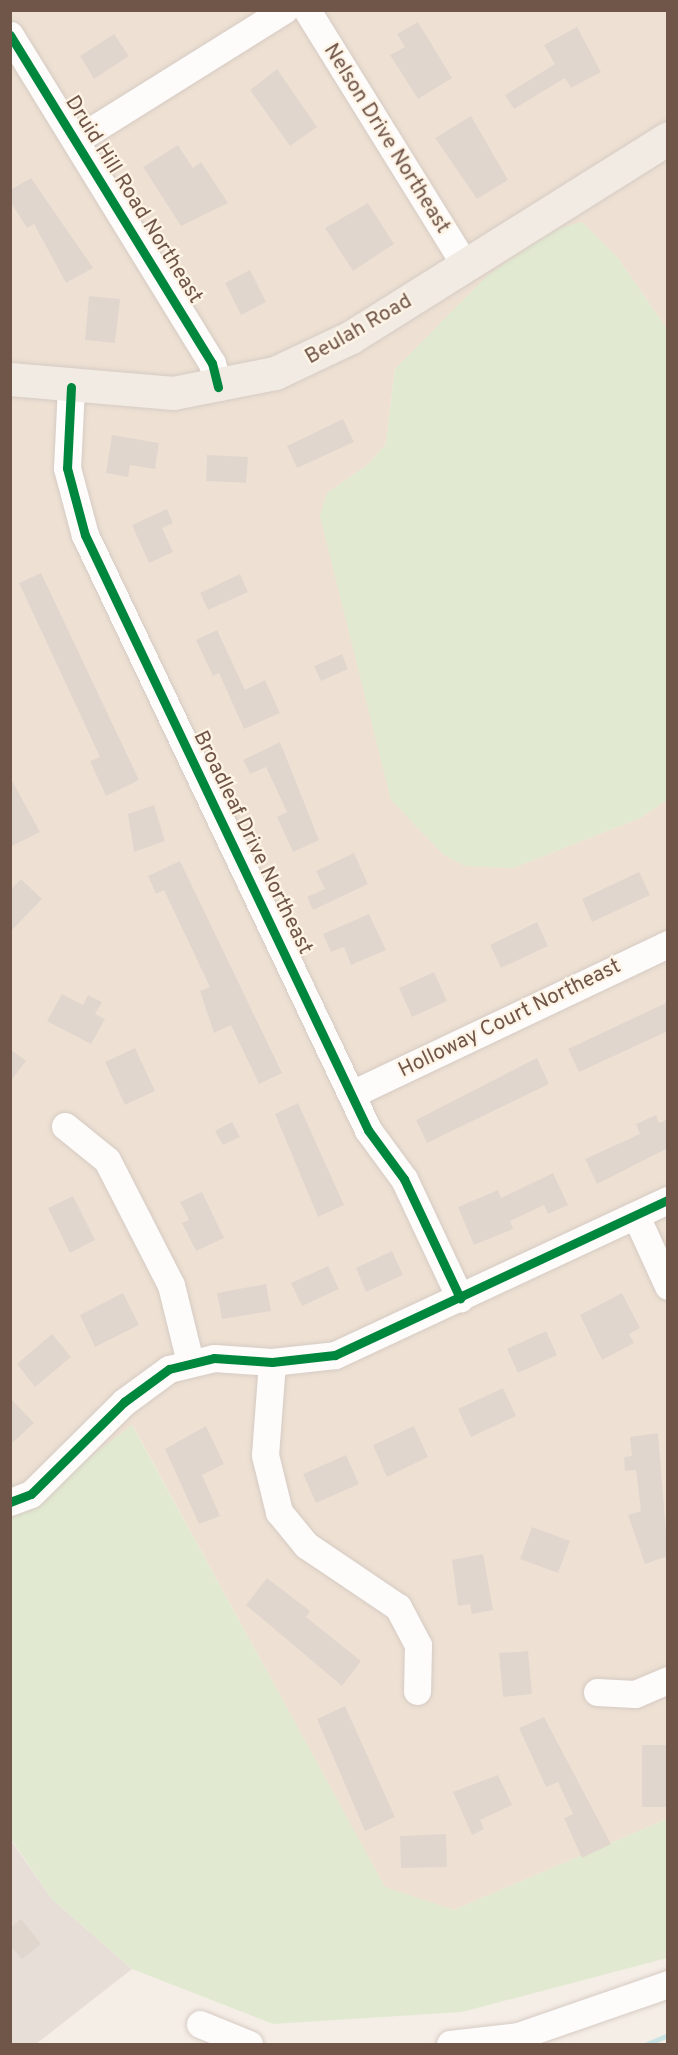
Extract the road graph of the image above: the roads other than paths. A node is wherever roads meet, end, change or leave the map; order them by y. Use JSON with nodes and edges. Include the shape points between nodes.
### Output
{"nodes":[{"id":1,"x":284,"y":10,"type":"edge"},
{"id":2,"x":307,"y":10,"type":"edge"},
{"id":3,"x":10,"y":35,"type":"edge"},
{"id":4,"x":668,"y":138,"type":"edge"},
{"id":5,"x":76,"y":140,"type":"junction"},
{"id":6,"x":466,"y":267,"type":"junction"},
{"id":7,"x":10,"y":379,"type":"edge"},
{"id":8,"x":71,"y":387,"type":"junction"},
{"id":9,"x":218,"y":387,"type":"junction"},
{"id":10,"x":668,"y":944,"type":"edge"},
{"id":11,"x":352,"y":1094,"type":"junction"},
{"id":12,"x":65,"y":1126,"type":"dead end"},
{"id":13,"x":668,"y":1200,"type":"edge"},
{"id":14,"x":636,"y":1216,"type":"junction"},
{"id":15,"x":668,"y":1286,"type":"edge"},
{"id":16,"x":460,"y":1298,"type":"junction"},
{"id":17,"x":190,"y":1362,"type":"junction"},
{"id":18,"x":272,"y":1362,"type":"junction"},
{"id":19,"x":10,"y":1502,"type":"edge"},
{"id":20,"x":668,"y":1680,"type":"edge"},
{"id":21,"x":417,"y":1691,"type":"dead end"},
{"id":22,"x":597,"y":1692,"type":"dead end"},
{"id":23,"x":668,"y":1984,"type":"edge"},
{"id":24,"x":200,"y":2024,"type":"dead end"},
{"id":25,"x":249,"y":2044,"type":"edge"},
{"id":26,"x":450,"y":2044,"type":"edge"}],
"edges":[{"from":1,"to":5,"type":"street"},
{"from":2,"to":6,"type":"street","name":"Nelson Drive Northeast"},
{"from":3,"to":5,"type":"street","name":"Druid Hill Road Northeast"},
{"from":4,"to":6,"type":"main road","name":"Beulah Road"},
{"from":5,"to":9,"type":"street","name":"Druid Hill Road Northeast","via":[[212,363]]},
{"from":6,"to":9,"type":"main road","name":"Beulah Road","via":[[303,363]]},
{"from":7,"to":8,"type":"main road","name":"Beulah Road"},
{"from":8,"to":9,"type":"main road","name":"Beulah Road","via":[[136,393]]},
{"from":8,"to":11,"type":"street","name":"Broadleaf Drive Northeast","via":[[67,468],[85,535]]},
{"from":10,"to":11,"type":"street","name":"Holloway Court Northeast"},
{"from":11,"to":16,"type":"street","name":"Broadleaf Drive Northeast","via":[[376,1145],[409,1188]]},
{"from":12,"to":17,"type":"street","via":[[107,1160],[171,1286]]},
{"from":13,"to":14,"type":"street"},
{"from":14,"to":15,"type":"street"},
{"from":14,"to":16,"type":"street"},
{"from":16,"to":18,"type":"street","via":[[335,1355]]},
{"from":17,"to":18,"type":"street"},
{"from":17,"to":19,"type":"street","via":[[152,1380],[31,1494]]},
{"from":18,"to":21,"type":"street","via":[[265,1455],[279,1512],[306,1545],[398,1607],[418,1645]]},
{"from":20,"to":22,"type":"street","via":[[635,1694]]},
{"from":23,"to":26,"type":"street","via":[[518,2036]]},
{"from":24,"to":25,"type":"street"}]}
